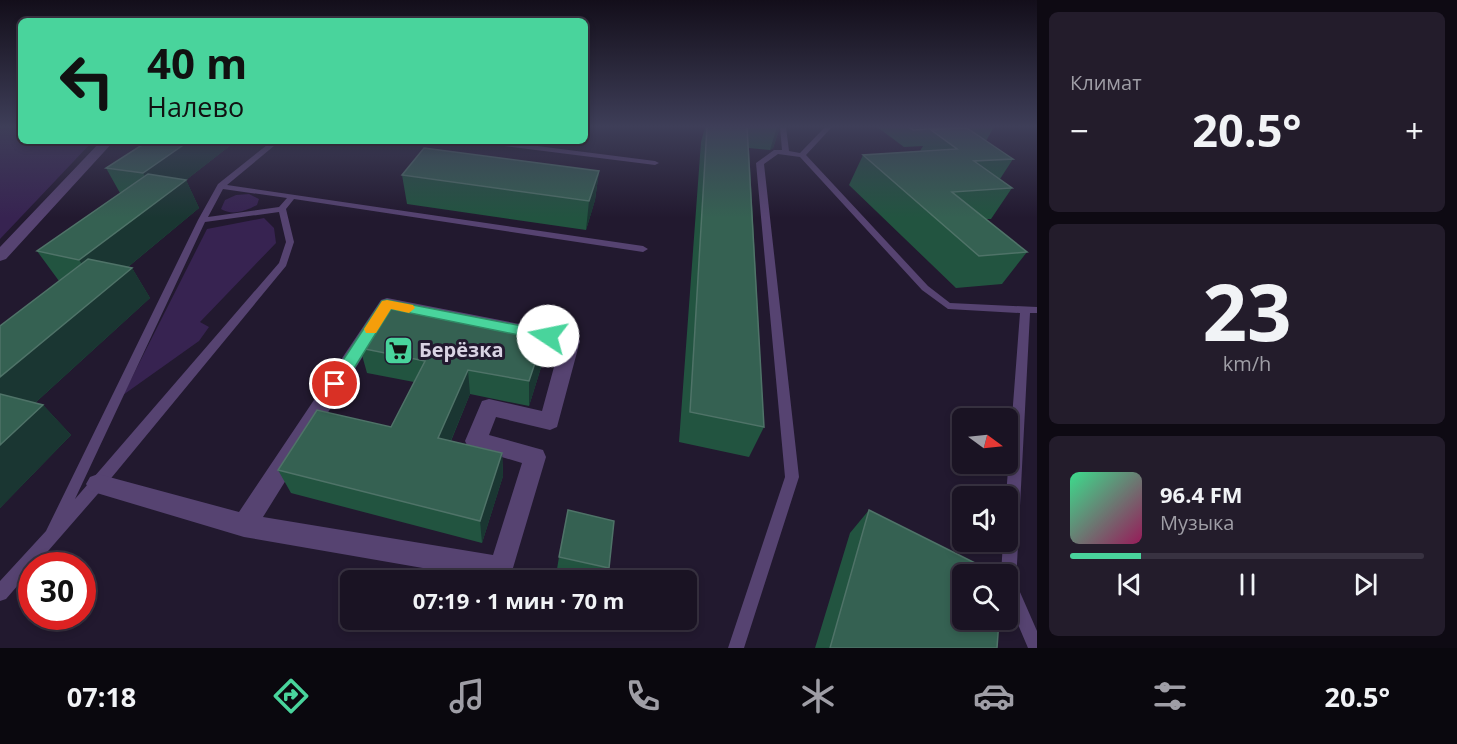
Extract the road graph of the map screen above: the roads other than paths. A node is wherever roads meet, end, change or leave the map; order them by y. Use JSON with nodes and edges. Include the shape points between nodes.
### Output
{"nodes":[{"id":1,"x":93,"y":157,"type":"edge"},
{"id":2,"x":256,"y":157,"type":"edge"},
{"id":3,"x":609,"y":157,"type":"edge"},
{"id":4,"x":769,"y":157,"type":"edge"},
{"id":5,"x":804,"y":157,"type":"edge"},
{"id":6,"x":655,"y":163,"type":"dead end"},
{"id":7,"x":221,"y":186,"type":"junction"},
{"id":8,"x":292,"y":196,"type":"junction"},
{"id":9,"x":282,"y":209,"type":"junction"},
{"id":10,"x":202,"y":220,"type":"junction"},
{"id":11,"x":643,"y":249,"type":"dead end"},
{"id":12,"x":0,"y":256,"type":"edge"},
{"id":13,"x":1031,"y":310,"type":"edge"},
{"id":14,"x":98,"y":484,"type":"junction"},
{"id":15,"x":244,"y":525,"type":"junction"},
{"id":16,"x":47,"y":543,"type":"junction"},
{"id":17,"x":0,"y":593,"type":"edge"},
{"id":18,"x":736,"y":648,"type":"edge"},
{"id":19,"x":1036,"y":648,"type":"edge"}],
"edges":[{"from":1,"to":12,"type":"street"},
{"from":2,"to":7,"type":"lane"},
{"from":3,"to":6,"type":"lane"},
{"from":4,"to":18,"type":"lane","via":[[760,163],[792,477]]},
{"from":5,"to":13,"type":"lane","via":[[926,288],[948,306]]},
{"from":7,"to":8,"type":"lane"},
{"from":7,"to":10,"type":"lane"},
{"from":8,"to":9,"type":"lane"},
{"from":8,"to":11,"type":"lane"},
{"from":9,"to":10,"type":"lane"},
{"from":9,"to":14,"type":"lane","via":[[290,243],[283,264]]},
{"from":10,"to":16,"type":"lane"},
{"from":13,"to":19,"type":"lane","via":[[1008,583]]},
{"from":14,"to":15,"type":"street"},
{"from":14,"to":16,"type":"lane"},
{"from":15,"to":15,"type":"street","via":[[387,304],[571,341],[550,421],[489,407],[476,441],[535,457],[501,569]]},
{"from":16,"to":17,"type":"lane"}]}
